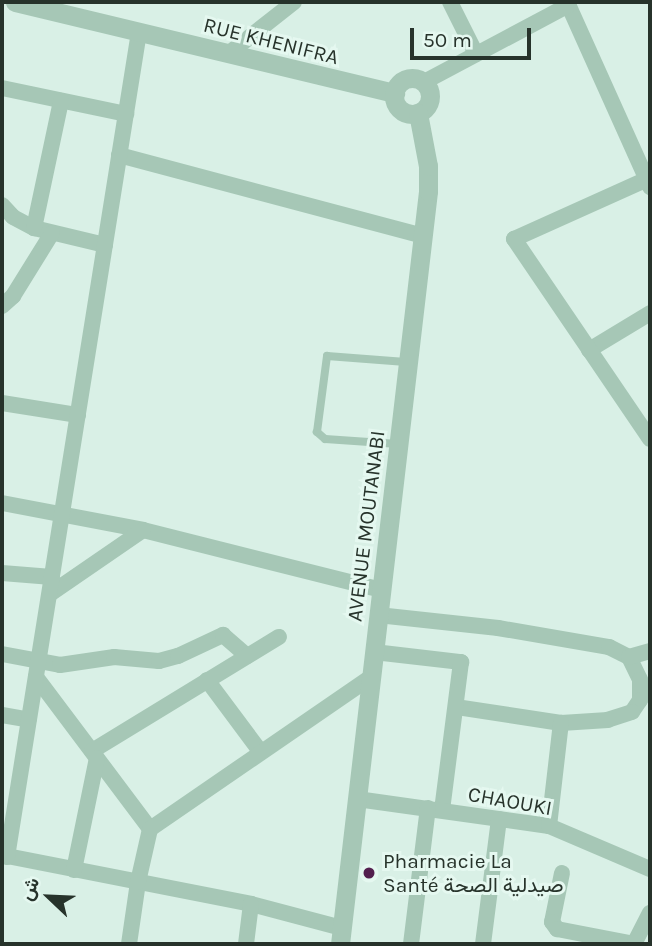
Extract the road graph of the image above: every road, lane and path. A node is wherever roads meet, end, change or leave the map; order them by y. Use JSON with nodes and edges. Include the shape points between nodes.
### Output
{"nodes":[{"id":1,"x":15,"y":2,"type":"edge"},
{"id":2,"x":294,"y":2,"type":"edge"},
{"id":3,"x":450,"y":2,"type":"edge"},
{"id":4,"x":568,"y":3,"type":"edge"},
{"id":5,"x":56,"y":7,"type":"edge"},
{"id":6,"x":139,"y":32,"type":"junction"},
{"id":7,"x":228,"y":54,"type":"junction"},
{"id":8,"x":476,"y":54,"type":"junction"},
{"id":9,"x":424,"y":82,"type":"junction"},
{"id":10,"x":2,"y":88,"type":"edge"},
{"id":11,"x":395,"y":93,"type":"junction"},
{"id":12,"x":61,"y":101,"type":"junction"},
{"id":13,"x":418,"y":113,"type":"junction"},
{"id":14,"x":126,"y":114,"type":"junction"},
{"id":15,"x":120,"y":155,"type":"junction"},
{"id":16,"x":649,"y":182,"type":"edge"},
{"id":17,"x":2,"y":205,"type":"edge"},
{"id":18,"x":34,"y":228,"type":"junction"},
{"id":19,"x":52,"y":233,"type":"junction"},
{"id":20,"x":423,"y":236,"type":"junction"},
{"id":21,"x":105,"y":245,"type":"junction"},
{"id":22,"x":5,"y":297,"type":"edge"},
{"id":23,"x":650,"y":313,"type":"edge"},
{"id":24,"x":589,"y":350,"type":"junction"},
{"id":25,"x":408,"y":362,"type":"junction"},
{"id":26,"x":2,"y":403,"type":"edge"},
{"id":27,"x":78,"y":415,"type":"junction"},
{"id":28,"x":650,"y":439,"type":"edge"},
{"id":29,"x":398,"y":444,"type":"junction"},
{"id":30,"x":2,"y":503,"type":"edge"},
{"id":31,"x":62,"y":514,"type":"junction"},
{"id":32,"x":143,"y":530,"type":"junction"},
{"id":33,"x":2,"y":573,"type":"edge"},
{"id":34,"x":51,"y":586,"type":"junction"},
{"id":35,"x":381,"y":590,"type":"junction"},
{"id":36,"x":378,"y":615,"type":"junction"},
{"id":37,"x":279,"y":637,"type":"dead end"},
{"id":38,"x":650,"y":651,"type":"edge"},
{"id":39,"x":374,"y":652,"type":"junction"},
{"id":40,"x":2,"y":654,"type":"edge"},
{"id":41,"x":247,"y":656,"type":"junction"},
{"id":42,"x":629,"y":657,"type":"junction"},
{"id":43,"x":37,"y":669,"type":"junction"},
{"id":44,"x":371,"y":677,"type":"junction"},
{"id":45,"x":207,"y":680,"type":"junction"},
{"id":46,"x":457,"y":707,"type":"junction"},
{"id":47,"x":2,"y":715,"type":"edge"},
{"id":48,"x":29,"y":720,"type":"junction"},
{"id":49,"x":561,"y":723,"type":"junction"},
{"id":50,"x":260,"y":751,"type":"junction"},
{"id":51,"x":95,"y":755,"type":"junction"},
{"id":52,"x":2,"y":779,"type":"edge"},
{"id":53,"x":19,"y":782,"type":"junction"},
{"id":54,"x":357,"y":799,"type":"junction"},
{"id":55,"x":435,"y":809,"type":"junction"},
{"id":56,"x":499,"y":819,"type":"junction"},
{"id":57,"x":549,"y":826,"type":"junction"},
{"id":58,"x":150,"y":829,"type":"junction"},
{"id":59,"x":5,"y":856,"type":"edge"},
{"id":60,"x":650,"y":869,"type":"edge"},
{"id":61,"x":74,"y":870,"type":"junction"},
{"id":62,"x":562,"y":873,"type":"dead end"},
{"id":63,"x":138,"y":882,"type":"junction"},
{"id":64,"x":251,"y":904,"type":"junction"},
{"id":65,"x":649,"y":917,"type":"edge"},
{"id":66,"x":341,"y":936,"type":"edge"},
{"id":67,"x":129,"y":944,"type":"edge"},
{"id":68,"x":246,"y":944,"type":"edge"},
{"id":69,"x":411,"y":944,"type":"edge"},
{"id":70,"x":483,"y":944,"type":"edge"},
{"id":71,"x":634,"y":944,"type":"edge"}],
"edges":[{"from":1,"to":5,"type":"street","name":"RUE KHENIFRA"},
{"from":2,"to":7,"type":"street"},
{"from":3,"to":8,"type":"street"},
{"from":4,"to":8,"type":"street"},
{"from":4,"to":16,"type":"street"},
{"from":5,"to":6,"type":"street","name":"RUE KHENIFRA"},
{"from":6,"to":7,"type":"street","name":"RUE KHENIFRA"},
{"from":6,"to":14,"type":"street"},
{"from":7,"to":11,"type":"street","name":"RUE KHENIFRA"},
{"from":8,"to":9,"type":"street"},
{"from":9,"to":11,"type":"street","via":[[406,79]]},
{"from":9,"to":13,"type":"street","via":[[430,99]]},
{"from":10,"to":12,"type":"street"},
{"from":11,"to":13,"type":"street","via":[[401,110]]},
{"from":12,"to":14,"type":"street"},
{"from":12,"to":18,"type":"street"},
{"from":13,"to":20,"type":"street","name":"AVENUE MOUTANABI","via":[[428,166]]},
{"from":14,"to":15,"type":"street"},
{"from":15,"to":20,"type":"street"},
{"from":15,"to":21,"type":"street"},
{"from":16,"to":24,"type":"street","via":[[513,239]]},
{"from":17,"to":18,"type":"street"},
{"from":18,"to":19,"type":"street"},
{"from":19,"to":21,"type":"street"},
{"from":19,"to":22,"type":"street"},
{"from":20,"to":25,"type":"street","name":"AVENUE MOUTANABI"},
{"from":21,"to":27,"type":"street"},
{"from":23,"to":24,"type":"street"},
{"from":24,"to":28,"type":"street"},
{"from":25,"to":29,"type":"street","name":"AVENUE MOUTANABI"},
{"from":25,"to":29,"type":"lane","via":[[332,354],[325,359],[319,436]]},
{"from":26,"to":27,"type":"street"},
{"from":27,"to":31,"type":"street"},
{"from":29,"to":35,"type":"street","name":"AVENUE MOUTANABI"},
{"from":30,"to":31,"type":"street"},
{"from":31,"to":32,"type":"street"},
{"from":31,"to":34,"type":"street"},
{"from":32,"to":34,"type":"street"},
{"from":32,"to":35,"type":"street"},
{"from":33,"to":34,"type":"street"},
{"from":34,"to":43,"type":"street"},
{"from":35,"to":36,"type":"street","name":"AVENUE MOUTANABI"},
{"from":36,"to":39,"type":"street","name":"AVENUE MOUTANABI"},
{"from":36,"to":42,"type":"street","via":[[498,628],[609,647]]},
{"from":37,"to":41,"type":"street"},
{"from":38,"to":42,"type":"street"},
{"from":39,"to":44,"type":"street","name":"AVENUE MOUTANABI"},
{"from":39,"to":46,"type":"street","via":[[461,662]]},
{"from":40,"to":43,"type":"street"},
{"from":41,"to":43,"type":"street","via":[[223,635],[159,661],[114,657]]},
{"from":41,"to":45,"type":"street"},
{"from":42,"to":49,"type":"street","via":[[640,680],[640,700],[632,712],[608,720]]},
{"from":43,"to":48,"type":"street"},
{"from":43,"to":51,"type":"street"},
{"from":44,"to":50,"type":"street"},
{"from":44,"to":54,"type":"street","name":"AVENUE MOUTANABI"},
{"from":45,"to":50,"type":"street"},
{"from":45,"to":51,"type":"street"},
{"from":46,"to":49,"type":"street"},
{"from":46,"to":55,"type":"street"},
{"from":47,"to":48,"type":"street"},
{"from":48,"to":53,"type":"street"},
{"from":49,"to":57,"type":"street"},
{"from":50,"to":58,"type":"street"},
{"from":51,"to":58,"type":"street"},
{"from":51,"to":61,"type":"street"},
{"from":52,"to":53,"type":"street"},
{"from":53,"to":59,"type":"street"},
{"from":54,"to":55,"type":"street","name":"CHAOUKI"},
{"from":54,"to":66,"type":"street","name":"AVENUE MOUTANABI"},
{"from":55,"to":56,"type":"street","name":"CHAOUKI"},
{"from":55,"to":69,"type":"street"},
{"from":56,"to":57,"type":"street","name":"CHAOUKI"},
{"from":56,"to":70,"type":"street"},
{"from":57,"to":60,"type":"street","name":"CHAOUKI"},
{"from":58,"to":63,"type":"street"},
{"from":59,"to":61,"type":"street"},
{"from":61,"to":63,"type":"street"},
{"from":62,"to":71,"type":"street","via":[[552,922],[557,929]]},
{"from":63,"to":64,"type":"street"},
{"from":63,"to":67,"type":"street"},
{"from":64,"to":66,"type":"street"},
{"from":64,"to":68,"type":"street"},
{"from":65,"to":71,"type":"street"}]}
